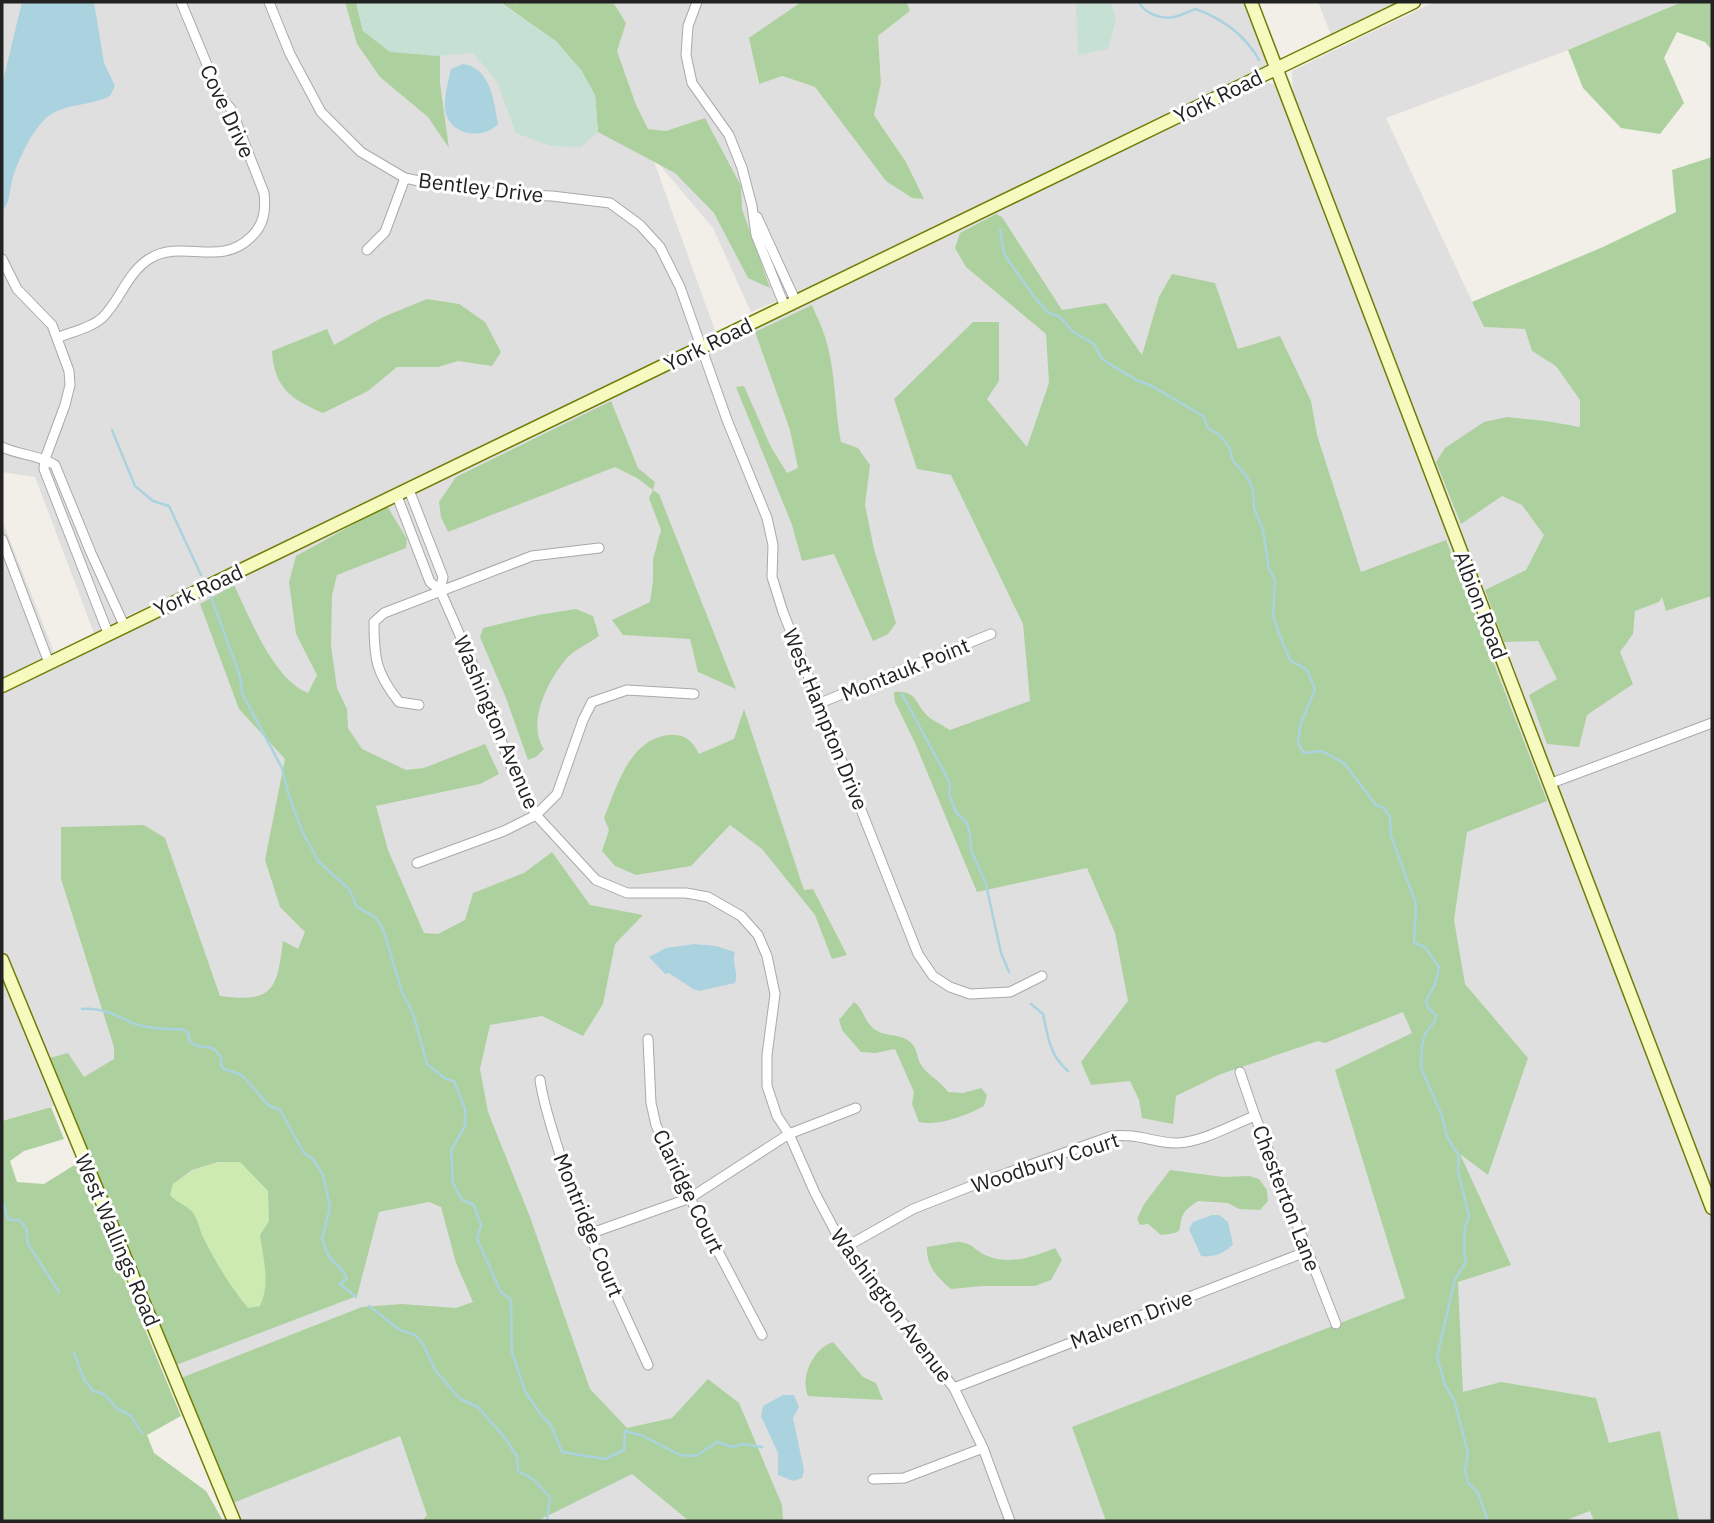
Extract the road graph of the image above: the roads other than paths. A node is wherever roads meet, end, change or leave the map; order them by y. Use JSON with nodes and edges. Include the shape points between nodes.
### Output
{"nodes":[{"id":1,"x":181,"y":2,"type":"edge"},
{"id":2,"x":269,"y":2,"type":"edge"},
{"id":3,"x":697,"y":2,"type":"edge"},
{"id":4,"x":1251,"y":2,"type":"edge"},
{"id":5,"x":1414,"y":2,"type":"edge"},
{"id":6,"x":1276,"y":68,"type":"junction"},
{"id":7,"x":405,"y":177,"type":"junction"},
{"id":8,"x":367,"y":250,"type":"dead end"},
{"id":9,"x":2,"y":259,"type":"edge"},
{"id":10,"x":790,"y":304,"type":"junction"},
{"id":11,"x":57,"y":338,"type":"junction"},
{"id":12,"x":701,"y":347,"type":"junction"},
{"id":13,"x":2,"y":447,"type":"edge"},
{"id":14,"x":45,"y":459,"type":"junction"},
{"id":15,"x":409,"y":490,"type":"junction"},
{"id":16,"x":397,"y":496,"type":"junction"},
{"id":17,"x":2,"y":539,"type":"edge"},
{"id":18,"x":599,"y":548,"type":"dead end"},
{"id":19,"x":440,"y":590,"type":"junction"},
{"id":20,"x":124,"y":625,"type":"junction"},
{"id":21,"x":108,"y":633,"type":"junction"},
{"id":22,"x":991,"y":634,"type":"dead end"},
{"id":23,"x":49,"y":663,"type":"junction"},
{"id":24,"x":2,"y":686,"type":"edge"},
{"id":25,"x":694,"y":694,"type":"dead end"},
{"id":26,"x":820,"y":703,"type":"junction"},
{"id":27,"x":419,"y":705,"type":"dead end"},
{"id":28,"x":1712,"y":723,"type":"edge"},
{"id":29,"x":1549,"y":784,"type":"junction"},
{"id":30,"x":536,"y":815,"type":"junction"},
{"id":31,"x":418,"y":863,"type":"dead end"},
{"id":32,"x":2,"y":960,"type":"edge"},
{"id":33,"x":1042,"y":976,"type":"dead end"},
{"id":34,"x":648,"y":1039,"type":"dead end"},
{"id":35,"x":1240,"y":1072,"type":"dead end"},
{"id":36,"x":540,"y":1080,"type":"dead end"},
{"id":37,"x":856,"y":1108,"type":"dead end"},
{"id":38,"x":1255,"y":1116,"type":"junction"},
{"id":39,"x":789,"y":1134,"type":"junction"},
{"id":40,"x":690,"y":1198,"type":"junction"},
{"id":41,"x":1712,"y":1208,"type":"edge"},
{"id":42,"x":589,"y":1234,"type":"junction"},
{"id":43,"x":844,"y":1248,"type":"junction"},
{"id":44,"x":1308,"y":1251,"type":"junction"},
{"id":45,"x":1336,"y":1324,"type":"dead end"},
{"id":46,"x":762,"y":1335,"type":"dead end"},
{"id":47,"x":648,"y":1365,"type":"dead end"},
{"id":48,"x":954,"y":1388,"type":"junction"},
{"id":49,"x":983,"y":1448,"type":"junction"},
{"id":50,"x":873,"y":1479,"type":"dead end"},
{"id":51,"x":234,"y":1521,"type":"edge"},
{"id":52,"x":1010,"y":1521,"type":"edge"}],
"edges":[{"from":1,"to":11,"type":"street","name":"Cove Drive","via":[[219,96],[232,109],[264,193],[262,222],[253,236],[224,253],[170,252],[148,260],[99,321]]},
{"from":2,"to":7,"type":"street","name":"Bentley Drive","via":[[321,112],[362,152]]},
{"from":3,"to":10,"type":"street","via":[[688,26],[686,55],[692,83],[729,135]]},
{"from":4,"to":6,"type":"street","name":"Albion Road"},
{"from":5,"to":6,"type":"street","name":"York Road"},
{"from":6,"to":10,"type":"street","name":"York Road"},
{"from":6,"to":29,"type":"street","name":"Albion Road"},
{"from":7,"to":8,"type":"street","via":[[384,232]]},
{"from":7,"to":12,"type":"street","name":"Bentley Drive","via":[[499,194],[610,203],[660,247]]},
{"from":9,"to":11,"type":"street","via":[[17,289],[52,325]]},
{"from":10,"to":12,"type":"street","name":"York Road"},
{"from":11,"to":14,"type":"street","via":[[70,384]]},
{"from":12,"to":15,"type":"street","name":"York Road"},
{"from":12,"to":26,"type":"street","name":"West Hampton Drive","via":[[766,518],[773,545],[772,577]]},
{"from":13,"to":14,"type":"street"},
{"from":14,"to":20,"type":"street","via":[[55,465]]},
{"from":14,"to":21,"type":"street","via":[[45,476]]},
{"from":15,"to":16,"type":"street","name":"York Road"},
{"from":15,"to":19,"type":"street","name":"Washington Avenue","via":[[443,578]]},
{"from":16,"to":19,"type":"street","name":"Washington Avenue","via":[[430,582]]},
{"from":16,"to":20,"type":"street","name":"York Road"},
{"from":17,"to":23,"type":"street"},
{"from":18,"to":19,"type":"street","via":[[532,556]]},
{"from":19,"to":27,"type":"street","via":[[384,613],[374,622],[374,656],[385,685],[399,702]]},
{"from":19,"to":30,"type":"street","name":"Washington Avenue","via":[[509,762]]},
{"from":20,"to":21,"type":"street","name":"York Road"},
{"from":21,"to":23,"type":"street","name":"York Road"},
{"from":22,"to":26,"type":"street","name":"Montauk Point"},
{"from":23,"to":24,"type":"street","name":"York Road"},
{"from":25,"to":30,"type":"street","via":[[626,690],[592,702],[557,794]]},
{"from":26,"to":33,"type":"street","name":"West Hampton Drive","via":[[918,954],[933,976],[970,994],[1010,992]]},
{"from":28,"to":29,"type":"street"},
{"from":29,"to":41,"type":"street","name":"Albion Road"},
{"from":30,"to":31,"type":"street"},
{"from":30,"to":39,"type":"street","name":"Washington Avenue","via":[[596,880],[626,893],[708,897],[741,916],[758,935],[775,994],[766,1086]]},
{"from":32,"to":51,"type":"street","name":"West Wallings Road"},
{"from":34,"to":40,"type":"street","name":"Claridge Court","via":[[656,1125]]},
{"from":35,"to":38,"type":"street","name":"Chesterton Lane"},
{"from":36,"to":42,"type":"street","name":"Montridge Court","via":[[542,1098]]},
{"from":37,"to":39,"type":"street"},
{"from":38,"to":43,"type":"street","name":"Woodbury Court","via":[[1178,1143],[1129,1134],[1112,1136],[913,1209]]},
{"from":38,"to":44,"type":"street","name":"Chesterton Lane"},
{"from":39,"to":40,"type":"street"},
{"from":39,"to":43,"type":"street","name":"Washington Avenue"},
{"from":40,"to":42,"type":"street"},
{"from":40,"to":46,"type":"street","name":"Claridge Court"},
{"from":42,"to":47,"type":"street","name":"Montridge Court"},
{"from":43,"to":48,"type":"street","name":"Washington Avenue"},
{"from":44,"to":45,"type":"street","name":"Chesterton Lane"},
{"from":44,"to":48,"type":"street","name":"Malvern Drive"},
{"from":48,"to":49,"type":"street","name":"Washington Avenue"},
{"from":49,"to":50,"type":"street","via":[[904,1478]]},
{"from":49,"to":52,"type":"street","name":"Washington Avenue"}]}
